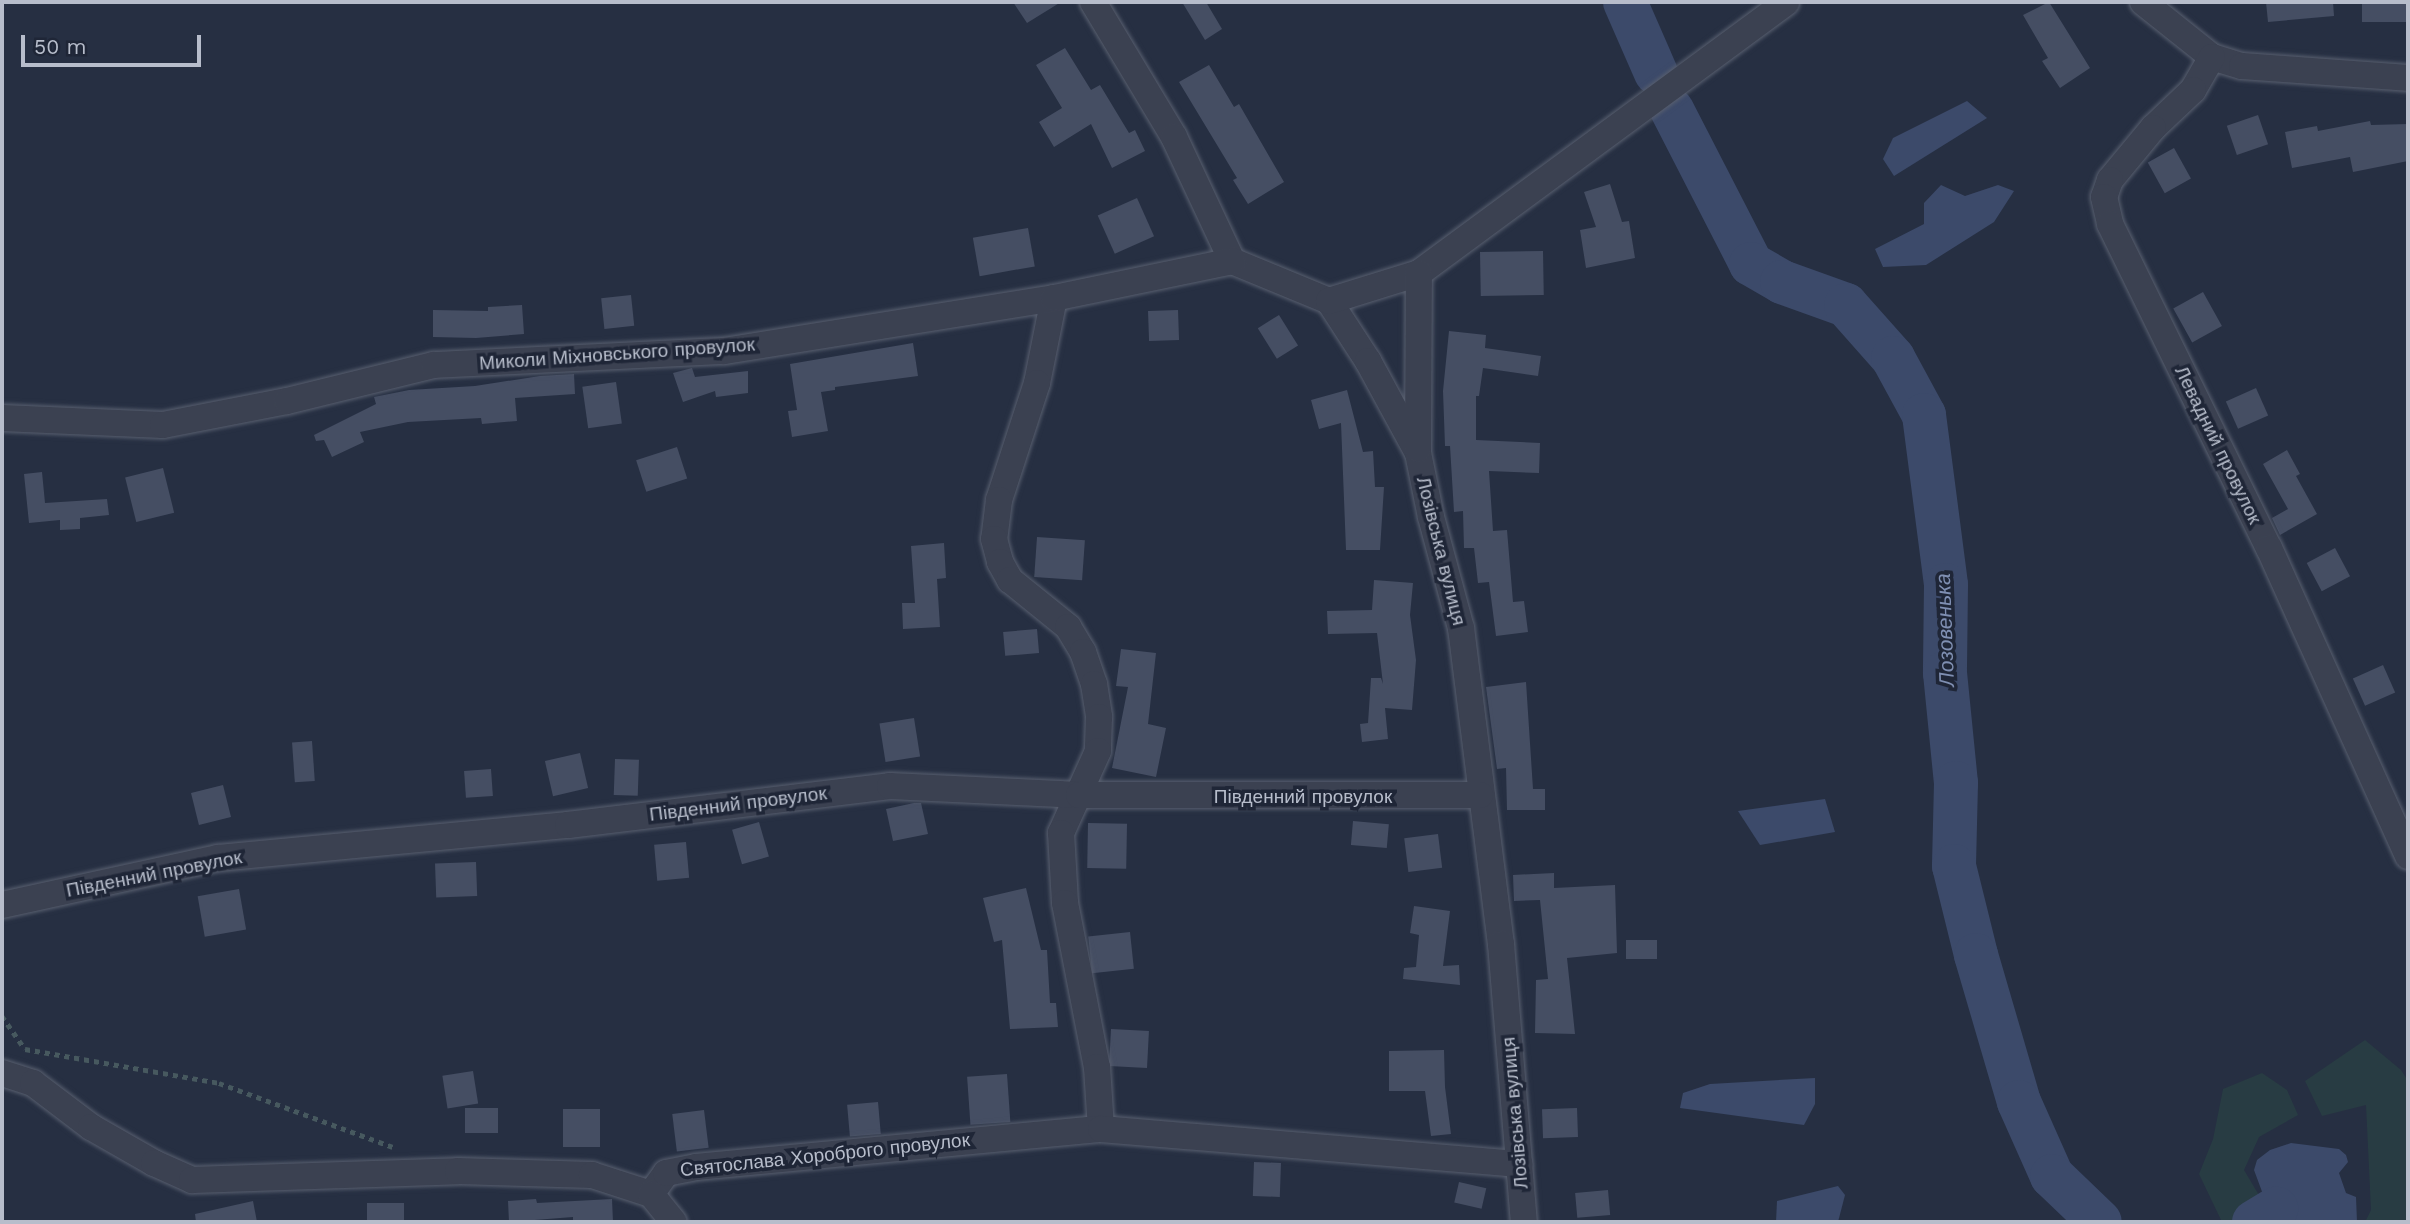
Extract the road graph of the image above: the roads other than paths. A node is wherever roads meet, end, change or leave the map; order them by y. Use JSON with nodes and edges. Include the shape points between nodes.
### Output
{"nodes":[{"id":1,"x":1093,"y":2,"type":"edge"},
{"id":2,"x":1786,"y":2,"type":"edge"},
{"id":3,"x":2143,"y":2,"type":"edge"},
{"id":4,"x":2212,"y":57,"type":"junction"},
{"id":5,"x":2408,"y":78,"type":"edge"},
{"id":6,"x":1232,"y":261,"type":"junction"},
{"id":7,"x":1419,"y":273,"type":"junction"},
{"id":8,"x":1054,"y":298,"type":"junction"},
{"id":9,"x":1329,"y":301,"type":"junction"},
{"id":10,"x":2,"y":418,"type":"edge"},
{"id":11,"x":1418,"y":453,"type":"junction"},
{"id":12,"x":1079,"y":795,"type":"junction"},
{"id":13,"x":1480,"y":795,"type":"junction"},
{"id":14,"x":2408,"y":856,"type":"edge"},
{"id":15,"x":2,"y":905,"type":"edge"},
{"id":16,"x":2,"y":1073,"type":"edge"},
{"id":17,"x":1101,"y":1129,"type":"junction"},
{"id":18,"x":1520,"y":1164,"type":"junction"},
{"id":19,"x":651,"y":1194,"type":"junction"},
{"id":20,"x":674,"y":1222,"type":"edge"},
{"id":21,"x":1524,"y":1222,"type":"edge"}],
"edges":[{"from":1,"to":6,"type":"street","via":[[1174,136]]},
{"from":2,"to":7,"type":"street"},
{"from":3,"to":4,"type":"street"},
{"from":4,"to":5,"type":"street","via":[[2242,66]]},
{"from":4,"to":14,"type":"street","name":"Левадний провулок","via":[[2193,90],[2153,128],[2110,180],[2104,197],[2110,224],[2269,548]]},
{"from":6,"to":8,"type":"street","name":"Миколи Міхновського провулок"},
{"from":6,"to":9,"type":"street"},
{"from":7,"to":9,"type":"street"},
{"from":7,"to":11,"type":"street"},
{"from":8,"to":10,"type":"street","name":"Миколи Міхновського провулок","via":[[724,351],[435,365],[163,425]]},
{"from":8,"to":12,"type":"street","via":[[1037,383],[999,500],[994,539],[1010,580],[1068,627],[1090,673],[1099,717],[1098,751]]},
{"from":9,"to":11,"type":"street","name":"Лозівська вулиця"},
{"from":11,"to":13,"type":"street","name":"Лозівська вулиця","via":[[1461,628]]},
{"from":12,"to":13,"type":"street","name":"Південний провулок"},
{"from":12,"to":15,"type":"street","name":"Південний провулок","via":[[890,786],[568,825],[218,858]]},
{"from":12,"to":17,"type":"street","via":[[1060,833],[1063,879],[1097,1067]]},
{"from":13,"to":18,"type":"street","name":"Лозівська вулиця","via":[[1501,944]]},
{"from":16,"to":19,"type":"street","via":[[33,1083],[91,1127],[192,1180],[458,1171],[592,1175]]},
{"from":17,"to":18,"type":"street","name":"Святослава Хороброго провулок"},
{"from":17,"to":19,"type":"street","name":"Святослава Хороброго провулок","via":[[696,1167],[666,1174]]},
{"from":18,"to":21,"type":"street","name":"Лозівська вулиця"},
{"from":19,"to":20,"type":"street"}]}
